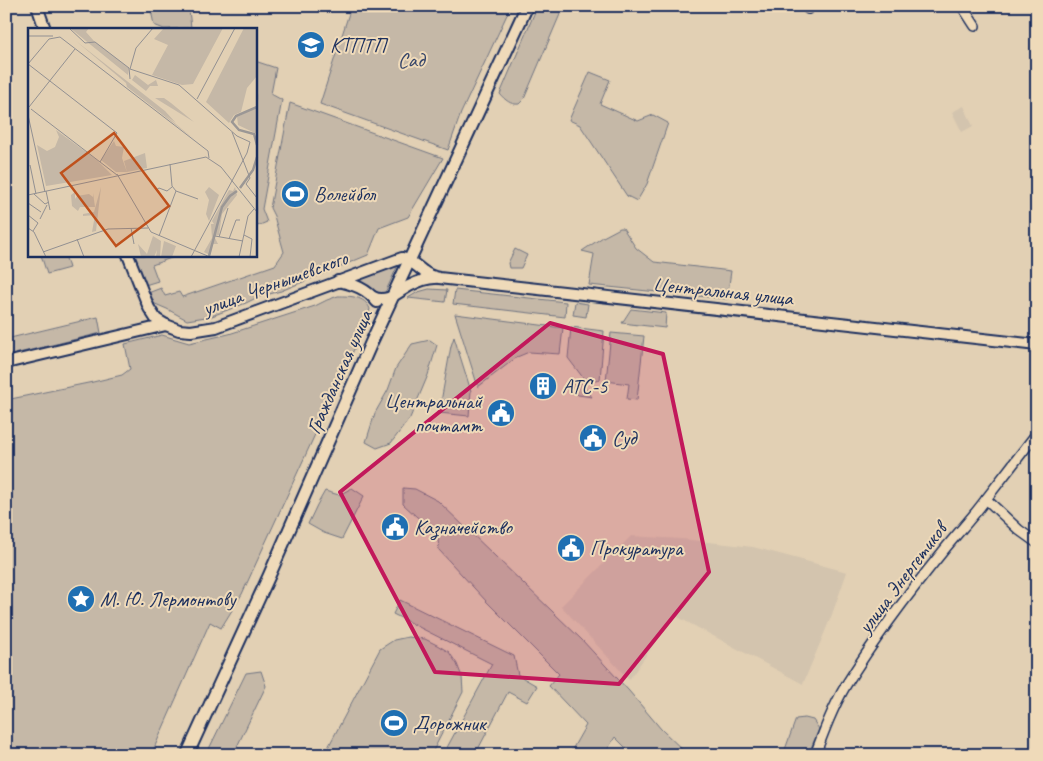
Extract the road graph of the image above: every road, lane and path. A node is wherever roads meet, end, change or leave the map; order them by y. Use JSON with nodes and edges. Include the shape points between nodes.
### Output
{"nodes":[{"id":1,"x":37,"y":6,"type":"edge"},
{"id":2,"x":527,"y":6,"type":"edge"},
{"id":3,"x":962,"y":6,"type":"edge"},
{"id":4,"x":975,"y":26,"type":"dead end"},
{"id":5,"x":45,"y":28,"type":"edge"},
{"id":6,"x":415,"y":249,"type":"junction"},
{"id":7,"x":128,"y":256,"type":"edge"},
{"id":8,"x":397,"y":258,"type":"junction"},
{"id":9,"x":410,"y":260,"type":"junction"},
{"id":10,"x":403,"y":276,"type":"junction"},
{"id":11,"x":439,"y":278,"type":"junction"},
{"id":12,"x":337,"y":281,"type":"junction"},
{"id":13,"x":411,"y":285,"type":"junction"},
{"id":14,"x":393,"y":296,"type":"junction"},
{"id":15,"x":374,"y":297,"type":"junction"},
{"id":16,"x":386,"y":312,"type":"junction"},
{"id":17,"x":166,"y":325,"type":"junction"},
{"id":18,"x":1037,"y":345,"type":"edge"},
{"id":19,"x":6,"y":363,"type":"edge"},
{"id":20,"x":1037,"y":433,"type":"edge"},
{"id":21,"x":986,"y":499,"type":"junction"},
{"id":22,"x":1037,"y":544,"type":"edge"},
{"id":23,"x":187,"y":755,"type":"edge"},
{"id":24,"x":815,"y":755,"type":"edge"}],
"edges":[{"from":1,"to":5,"type":"street"},
{"from":2,"to":6,"type":"main road","name":"Гражданская улица"},
{"from":3,"to":4,"type":"street"},
{"from":6,"to":8,"type":"street"},
{"from":6,"to":9,"type":"main road","name":"Гражданская улица"},
{"from":7,"to":17,"type":"street","via":[[149,308],[156,319]]},
{"from":8,"to":9,"type":"street","name":"улица Чернышевского"},
{"from":8,"to":12,"type":"street","name":"улица Чернышевского"},
{"from":9,"to":10,"type":"main road","name":"Гражданская улица"},
{"from":9,"to":11,"type":"street","name":"Центральная улица","via":[[425,273]]},
{"from":10,"to":13,"type":"street","via":[[404,283]]},
{"from":10,"to":14,"type":"main road","name":"Гражданская улица"},
{"from":11,"to":13,"type":"street"},
{"from":11,"to":18,"type":"street","name":"Центральная улица"},
{"from":12,"to":15,"type":"street","via":[[360,288]]},
{"from":12,"to":17,"type":"street","name":"улица Чернышевского","via":[[216,327],[185,331]]},
{"from":13,"to":14,"type":"street"},
{"from":14,"to":15,"type":"street","via":[[384,300]]},
{"from":14,"to":16,"type":"main road","name":"Гражданская улица"},
{"from":15,"to":16,"type":"street"},
{"from":16,"to":23,"type":"main road","name":"Гражданская улица"},
{"from":17,"to":19,"type":"street","name":"улица Чернышевского"},
{"from":20,"to":21,"type":"street","name":"улица Энергетиков"},
{"from":21,"to":22,"type":"street"},
{"from":21,"to":24,"type":"street","name":"улица Энергетиков","via":[[870,649],[836,704]]}]}
